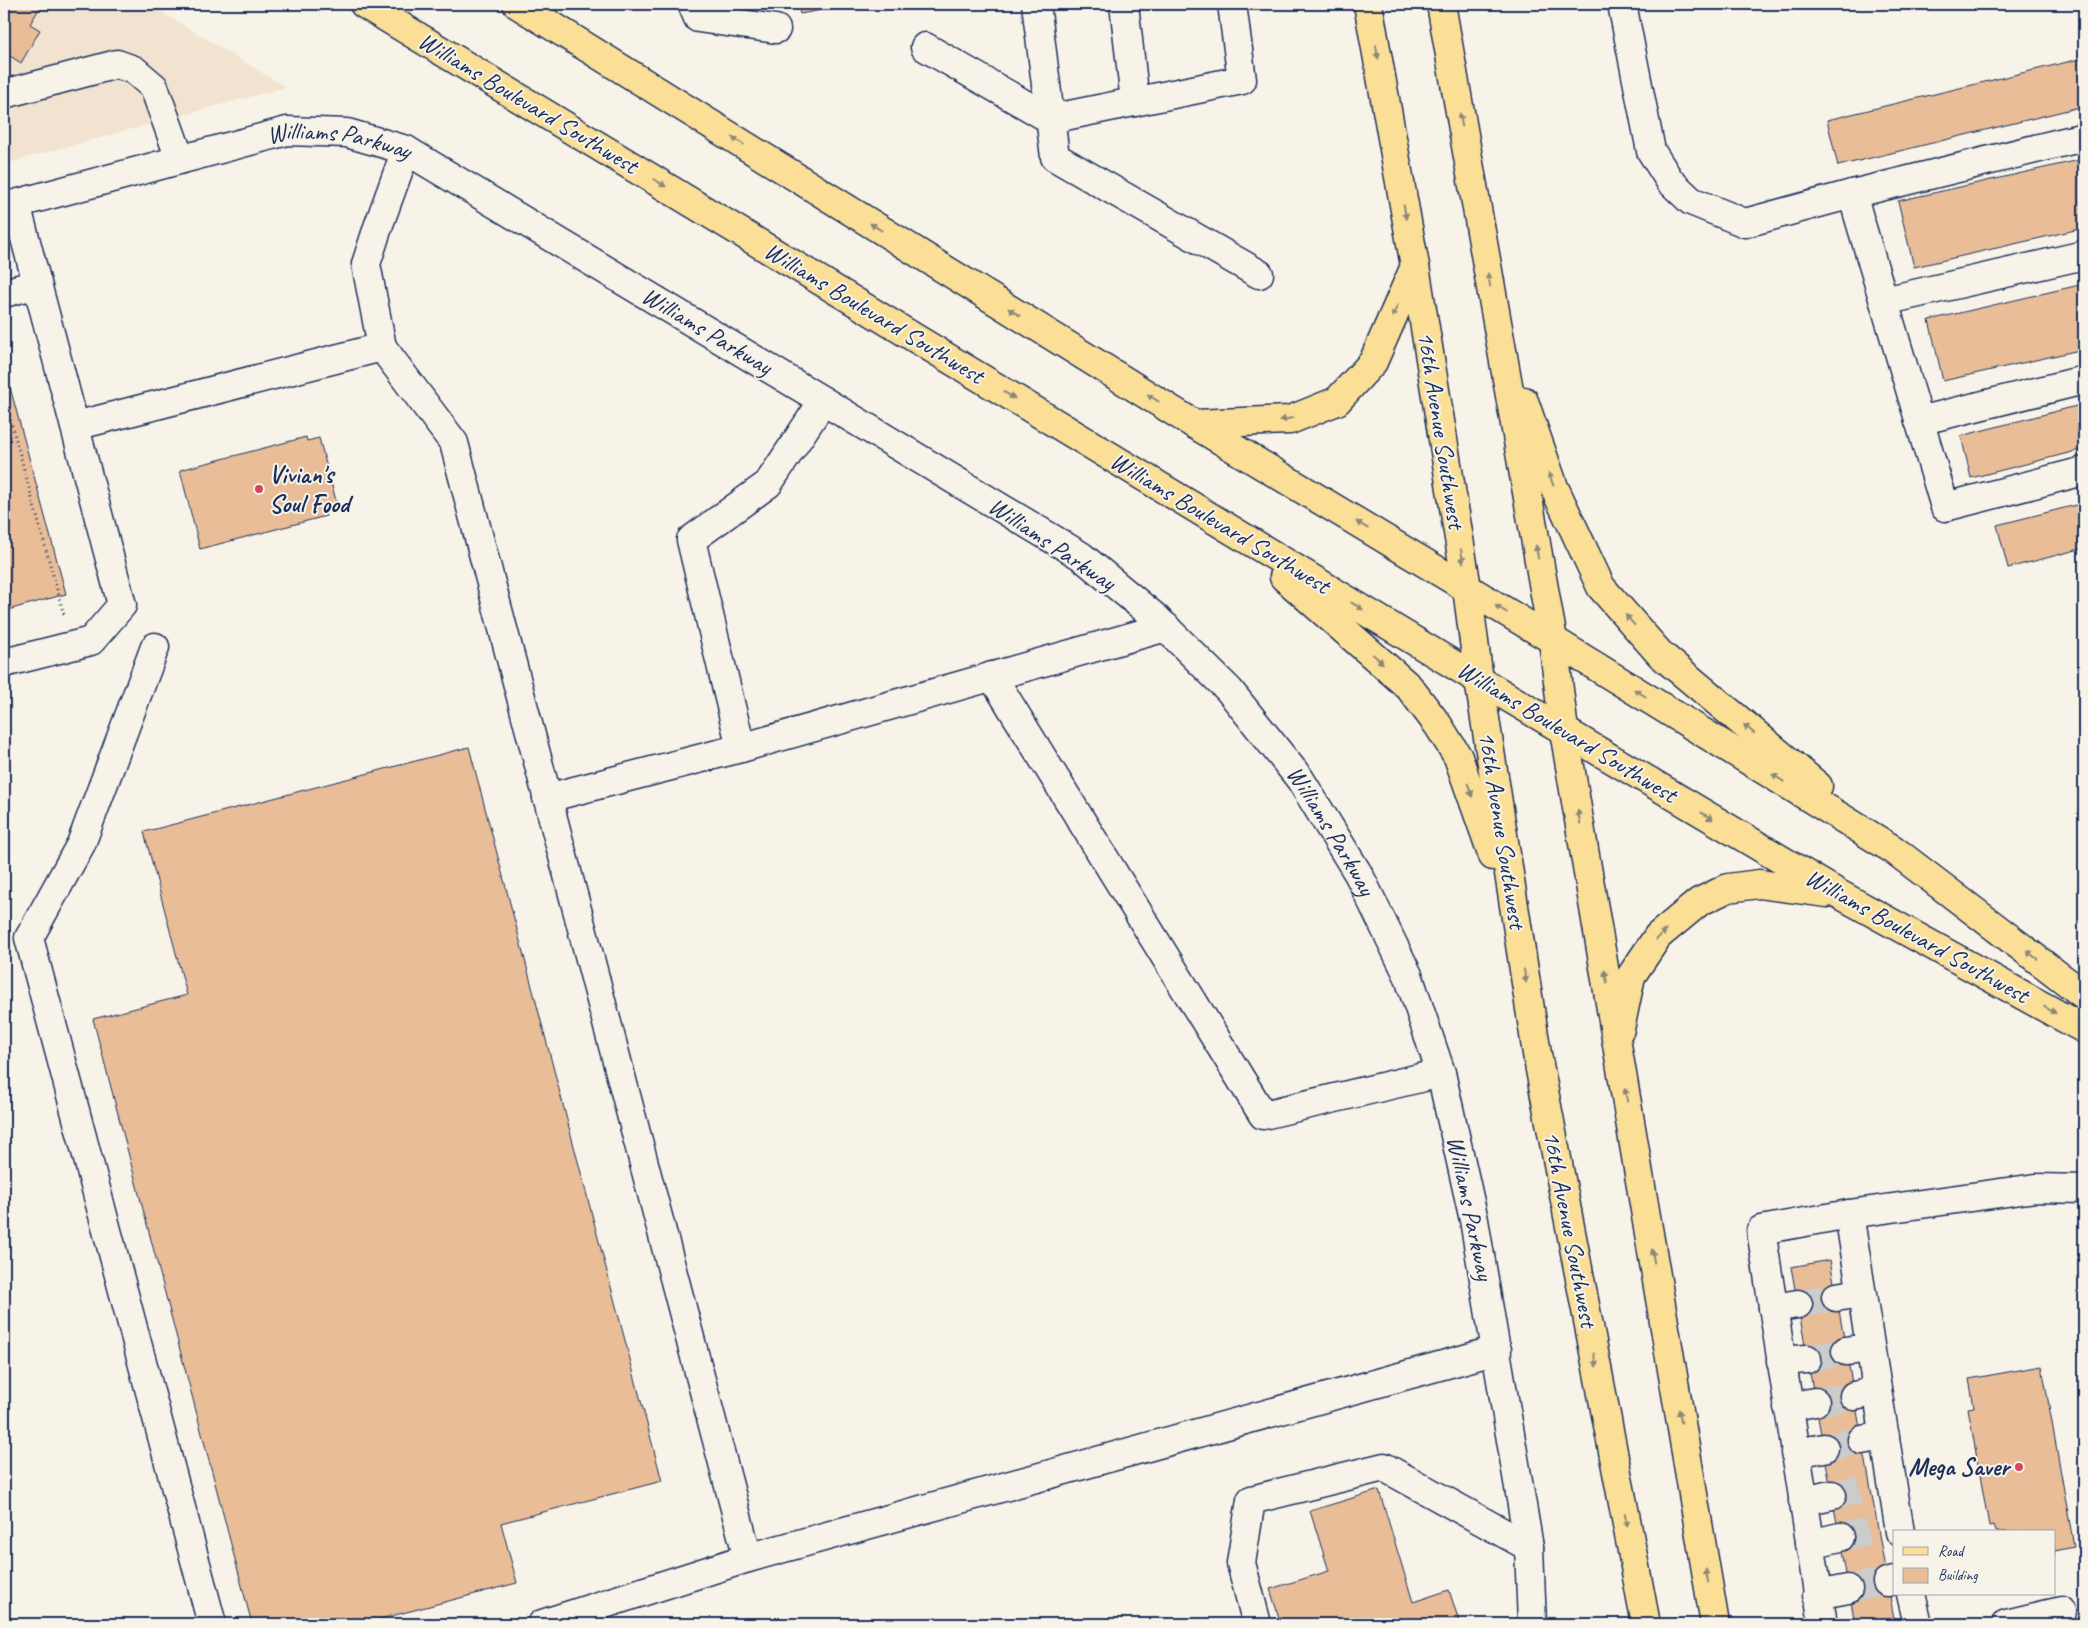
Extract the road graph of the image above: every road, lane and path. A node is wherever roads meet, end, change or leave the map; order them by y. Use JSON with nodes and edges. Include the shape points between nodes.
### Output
{"nodes":[{"id":1,"x":364,"y":4,"type":"edge"},
{"id":2,"x":517,"y":4,"type":"edge"},
{"id":3,"x":692,"y":4,"type":"edge"},
{"id":4,"x":1036,"y":4,"type":"edge"},
{"id":5,"x":1124,"y":4,"type":"edge"},
{"id":6,"x":1232,"y":4,"type":"edge"},
{"id":7,"x":1368,"y":4,"type":"edge"},
{"id":8,"x":1441,"y":4,"type":"edge"},
{"id":9,"x":1622,"y":4,"type":"edge"},
{"id":10,"x":776,"y":29,"type":"dead end"},
{"id":11,"x":925,"y":47,"type":"dead end"},
{"id":12,"x":4,"y":94,"type":"edge"},
{"id":13,"x":1135,"y":102,"type":"junction"},
{"id":14,"x":1050,"y":119,"type":"junction"},
{"id":15,"x":2084,"y":137,"type":"edge"},
{"id":16,"x":406,"y":150,"type":"junction"},
{"id":17,"x":4,"y":152,"type":"edge"},
{"id":18,"x":180,"y":159,"type":"junction"},
{"id":19,"x":8,"y":167,"type":"dead end"},
{"id":20,"x":1852,"y":194,"type":"junction"},
{"id":21,"x":10,"y":206,"type":"edge"},
{"id":22,"x":2084,"y":255,"type":"edge"},
{"id":23,"x":1415,"y":266,"type":"junction"},
{"id":24,"x":1259,"y":274,"type":"dead end"},
{"id":25,"x":37,"y":284,"type":"junction"},
{"id":26,"x":4,"y":293,"type":"edge"},
{"id":27,"x":1884,"y":301,"type":"junction"},
{"id":28,"x":1498,"y":328,"type":"junction"},
{"id":29,"x":382,"y":347,"type":"junction"},
{"id":30,"x":2084,"y":380,"type":"edge"},
{"id":31,"x":4,"y":396,"type":"edge"},
{"id":32,"x":823,"y":401,"type":"junction"},
{"id":33,"x":1919,"y":422,"type":"junction"},
{"id":34,"x":1194,"y":424,"type":"junction"},
{"id":35,"x":75,"y":426,"type":"junction"},
{"id":36,"x":2084,"y":471,"type":"edge"},
{"id":37,"x":1222,"y":524,"type":"junction"},
{"id":38,"x":1467,"y":588,"type":"junction"},
{"id":39,"x":1166,"y":627,"type":"junction"},
{"id":40,"x":1552,"y":640,"type":"junction"},
{"id":41,"x":72,"y":645,"type":"junction"},
{"id":42,"x":155,"y":647,"type":"dead end"},
{"id":43,"x":4,"y":663,"type":"edge"},
{"id":44,"x":992,"y":676,"type":"junction"},
{"id":45,"x":1479,"y":680,"type":"junction"},
{"id":46,"x":1564,"y":731,"type":"junction"},
{"id":47,"x":741,"y":748,"type":"junction"},
{"id":48,"x":547,"y":798,"type":"junction"},
{"id":49,"x":1894,"y":850,"type":"junction"},
{"id":50,"x":1839,"y":894,"type":"junction"},
{"id":51,"x":1519,"y":938,"type":"junction"},
{"id":52,"x":2084,"y":995,"type":"edge"},
{"id":53,"x":2084,"y":1028,"type":"edge"},
{"id":54,"x":1617,"y":1042,"type":"junction"},
{"id":55,"x":1442,"y":1073,"type":"junction"},
{"id":56,"x":2084,"y":1189,"type":"edge"},
{"id":57,"x":1849,"y":1214,"type":"junction"},
{"id":58,"x":1497,"y":1350,"type":"junction"},
{"id":59,"x":1815,"y":1402,"type":"tunnel mouth"},
{"id":60,"x":1788,"y":1407,"type":"junction"},
{"id":61,"x":1824,"y":1448,"type":"tunnel mouth"},
{"id":62,"x":1796,"y":1453,"type":"junction"},
{"id":63,"x":1832,"y":1495,"type":"tunnel mouth"},
{"id":64,"x":1803,"y":1501,"type":"junction"},
{"id":65,"x":1892,"y":1529,"type":"edge"},
{"id":66,"x":1840,"y":1537,"type":"tunnel mouth"},
{"id":67,"x":1810,"y":1544,"type":"junction"},
{"id":68,"x":1529,"y":1547,"type":"junction"},
{"id":69,"x":748,"y":1558,"type":"junction"},
{"id":70,"x":1848,"y":1589,"type":"tunnel mouth"},
{"id":71,"x":1817,"y":1595,"type":"junction"},
{"id":72,"x":1911,"y":1596,"type":"edge"},
{"id":73,"x":2061,"y":1611,"type":"dead end"},
{"id":74,"x":212,"y":1624,"type":"edge"},
{"id":75,"x":542,"y":1624,"type":"edge"},
{"id":76,"x":1257,"y":1624,"type":"edge"},
{"id":77,"x":1532,"y":1624,"type":"edge"},
{"id":78,"x":1646,"y":1624,"type":"edge"},
{"id":79,"x":1715,"y":1624,"type":"edge"},
{"id":80,"x":1823,"y":1624,"type":"edge"},
{"id":81,"x":1918,"y":1624,"type":"edge"},
{"id":82,"x":2006,"y":1624,"type":"edge"}],
"edges":[{"from":1,"to":37,"type":"main road","name":"Williams Boulevard Southwest","one_way":true},
{"from":34,"to":2,"type":"main road","name":"Williams Boulevard Southwest","one_way":true},
{"from":3,"to":10,"type":"street","via":[[698,18]]},
{"from":4,"to":14,"type":"street"},
{"from":5,"to":13,"type":"street"},
{"from":6,"to":13,"type":"street","via":[[1242,80]]},
{"from":7,"to":23,"type":"main road","name":"16th Avenue Southwest","one_way":true},
{"from":28,"to":8,"type":"main road","one_way":true},
{"from":9,"to":20,"type":"street","via":[[1651,151],[1670,181],[1691,201],[1745,222]]},
{"from":11,"to":14,"type":"street"},
{"from":12,"to":18,"type":"street","via":[[118,64],[134,70],[154,87]]},
{"from":13,"to":14,"type":"street"},
{"from":14,"to":24,"type":"street","via":[[1055,157]]},
{"from":15,"to":20,"type":"street"},
{"from":16,"to":18,"type":"street","name":"Williams Parkway","via":[[347,133],[287,130]]},
{"from":16,"to":29,"type":"street","via":[[366,264]]},
{"from":16,"to":32,"type":"street","name":"Williams Parkway"},
{"from":17,"to":19,"type":"path"},
{"from":18,"to":21,"type":"street","name":"Williams Parkway"},
{"from":20,"to":27,"type":"street"},
{"from":21,"to":25,"type":"street"},
{"from":22,"to":27,"type":"street"},
{"from":23,"to":34,"type":"main road","one_way":true,"via":[[1373,362],[1337,401],[1290,420]]},
{"from":23,"to":38,"type":"main road","name":"16th Avenue Southwest","one_way":true},
{"from":25,"to":26,"type":"street"},
{"from":25,"to":35,"type":"street"},
{"from":27,"to":33,"type":"street"},
{"from":40,"to":28,"type":"main road","one_way":true},
{"from":49,"to":28,"type":"main road","one_way":true,"via":[[1660,654],[1601,587],[1554,487]]},
{"from":29,"to":35,"type":"street"},
{"from":29,"to":48,"type":"street","via":[[454,443]]},
{"from":30,"to":33,"type":"street"},
{"from":31,"to":41,"type":"path"},
{"from":32,"to":39,"type":"street","name":"Williams Parkway","via":[[1081,556]]},
{"from":32,"to":47,"type":"street","via":[[768,484],[691,540]]},
{"from":33,"to":36,"type":"street","via":[[1945,507]]},
{"from":38,"to":34,"type":"main road","name":"Williams Boulevard Southwest","one_way":true},
{"from":35,"to":41,"type":"street","via":[[122,605],[91,641]]},
{"from":37,"to":45,"type":"main road","name":"Williams Boulevard Southwest","one_way":true},
{"from":37,"to":51,"type":"main road","one_way":true,"via":[[1410,687],[1438,725],[1458,757]]},
{"from":40,"to":38,"type":"main road","name":"Williams Boulevard Southwest","one_way":true},
{"from":38,"to":45,"type":"main road","name":"16th Avenue Southwest"},
{"from":39,"to":44,"type":"street"},
{"from":39,"to":55,"type":"street","name":"Williams Parkway","via":[[1229,690],[1300,779],[1360,875],[1408,975]]},
{"from":40,"to":46,"type":"main road"},
{"from":49,"to":40,"type":"main road","name":"Williams Boulevard Southwest","one_way":true},
{"from":41,"to":43,"type":"street"},
{"from":42,"to":74,"type":"street","via":[[81,844],[28,938]]},
{"from":44,"to":47,"type":"street"},
{"from":44,"to":55,"type":"street","via":[[1263,1115]]},
{"from":45,"to":46,"type":"main road","name":"Williams Boulevard Southwest"},
{"from":45,"to":51,"type":"main road","name":"16th Avenue Southwest"},
{"from":46,"to":50,"type":"main road","name":"Williams Boulevard Southwest","one_way":true},
{"from":54,"to":46,"type":"main road","one_way":true},
{"from":47,"to":48,"type":"street"},
{"from":48,"to":69,"type":"street"},
{"from":52,"to":49,"type":"main road","name":"Williams Boulevard Southwest","one_way":true},
{"from":50,"to":53,"type":"main road","name":"Williams Boulevard Southwest","one_way":true},
{"from":54,"to":50,"type":"main road","one_way":true,"via":[[1632,976],[1658,936],[1699,902],[1728,888],[1759,884]]},
{"from":51,"to":78,"type":"main road","name":"16th Avenue Southwest","one_way":true,"via":[[1538,1064]]},
{"from":79,"to":54,"type":"main road","one_way":true},
{"from":55,"to":58,"type":"street","name":"Williams Parkway","via":[[1474,1220]]},
{"from":56,"to":57,"type":"street","via":[[2036,1188]]},
{"from":57,"to":60,"type":"street","via":[[1761,1230],[1785,1306],[1794,1360]]},
{"from":57,"to":65,"type":"street","via":[[1849,1295],[1881,1486]]},
{"from":58,"to":68,"type":"street","name":"Williams Parkway"},
{"from":58,"to":69,"type":"street"},
{"from":59,"to":60,"type":"street"},
{"from":60,"to":62,"type":"street"},
{"from":61,"to":62,"type":"street"},
{"from":62,"to":64,"type":"street"},
{"from":63,"to":64,"type":"street"},
{"from":64,"to":67,"type":"street"},
{"from":66,"to":67,"type":"street"},
{"from":67,"to":71,"type":"street"},
{"from":68,"to":76,"type":"street","via":[[1384,1467],[1252,1500],[1241,1563]]},
{"from":68,"to":77,"type":"street","name":"Williams Parkway"},
{"from":69,"to":75,"type":"street"},
{"from":70,"to":71,"type":"street"},
{"from":71,"to":80,"type":"street"},
{"from":72,"to":81,"type":"street"},
{"from":73,"to":82,"type":"street"}]}
